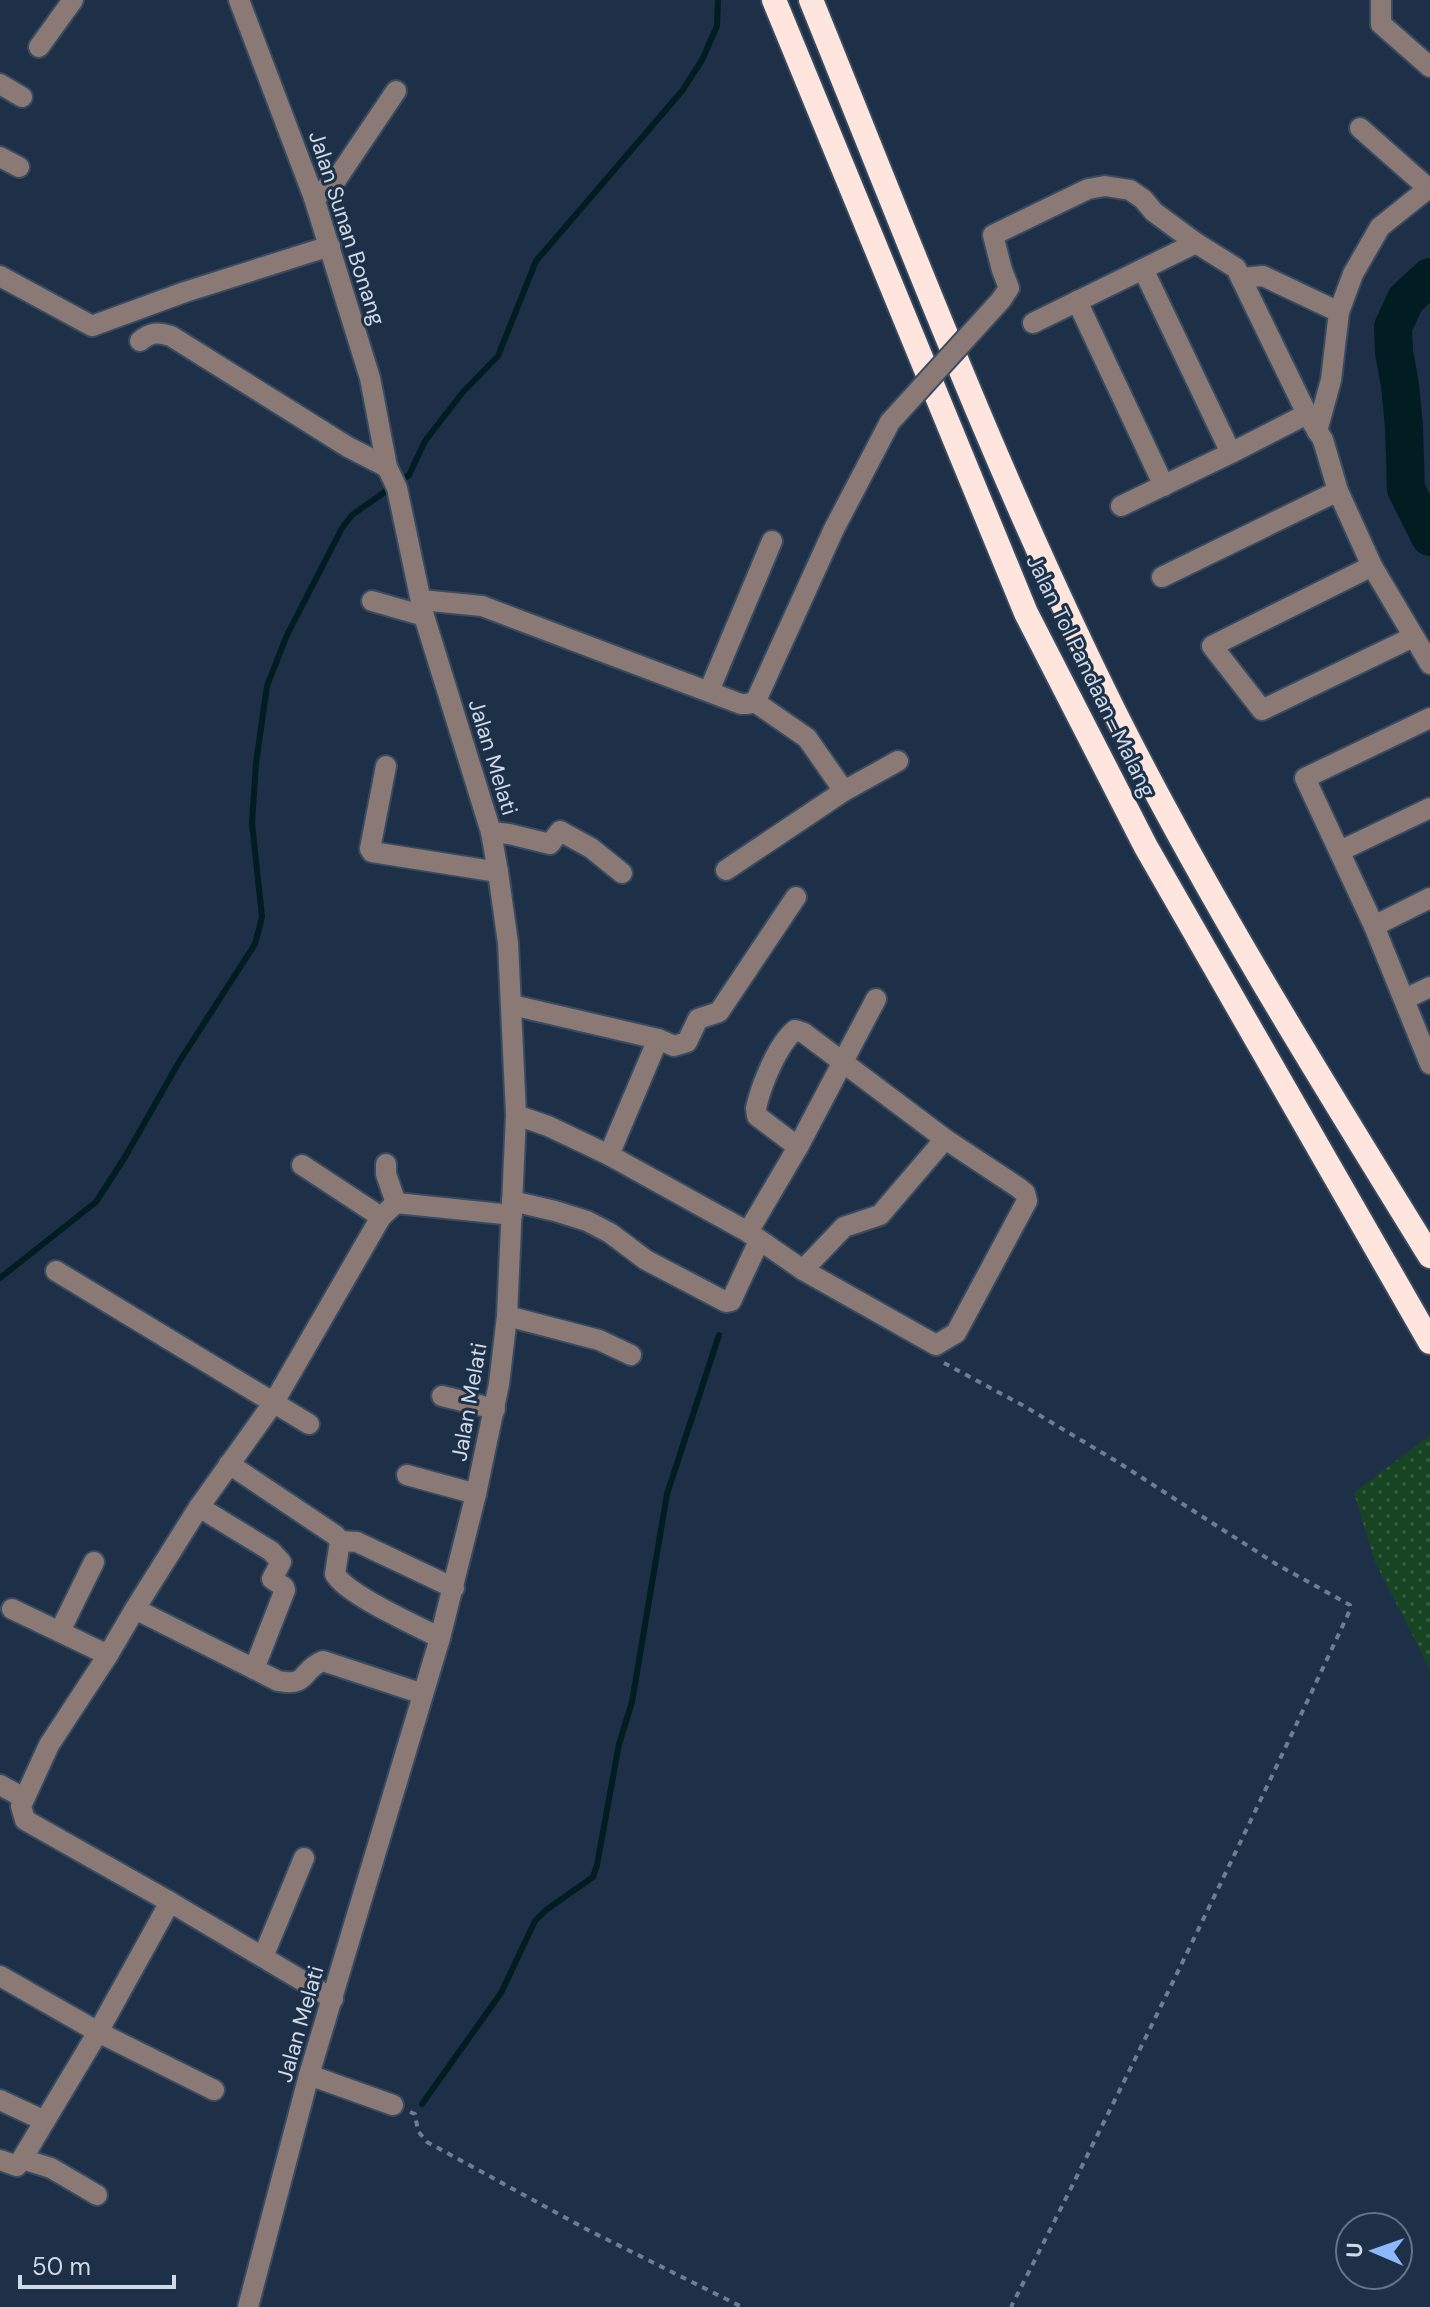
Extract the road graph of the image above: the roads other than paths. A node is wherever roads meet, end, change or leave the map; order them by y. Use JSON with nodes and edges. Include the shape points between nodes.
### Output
{"nodes":[{"id":1,"x":73,"y":0,"type":"edge"},
{"id":2,"x":239,"y":0,"type":"edge"},
{"id":3,"x":774,"y":0,"type":"edge"},
{"id":4,"x":811,"y":0,"type":"edge"},
{"id":5,"x":1381,"y":0,"type":"edge"},
{"id":6,"x":39,"y":47,"type":"dead end"},
{"id":7,"x":1430,"y":67,"type":"edge"},
{"id":8,"x":0,"y":84,"type":"edge"},
{"id":9,"x":396,"y":91,"type":"dead end"},
{"id":10,"x":22,"y":97,"type":"dead end"},
{"id":11,"x":1360,"y":128,"type":"dead end"},
{"id":12,"x":0,"y":157,"type":"edge"},
{"id":13,"x":19,"y":167,"type":"dead end"},
{"id":14,"x":1429,"y":187,"type":"edge"},
{"id":15,"x":314,"y":198,"type":"junction"},
{"id":16,"x":1196,"y":243,"type":"junction"},
{"id":17,"x":330,"y":246,"type":"junction"},
{"id":18,"x":1143,"y":269,"type":"junction"},
{"id":19,"x":0,"y":276,"type":"edge"},
{"id":20,"x":1241,"y":278,"type":"junction"},
{"id":21,"x":1077,"y":301,"type":"junction"},
{"id":22,"x":1339,"y":312,"type":"junction"},
{"id":23,"x":1033,"y":323,"type":"dead end"},
{"id":24,"x":140,"y":341,"type":"dead end"},
{"id":25,"x":1312,"y":422,"type":"junction"},
{"id":26,"x":1231,"y":453,"type":"junction"},
{"id":27,"x":392,"y":477,"type":"junction"},
{"id":28,"x":1164,"y":486,"type":"junction"},
{"id":29,"x":1338,"y":491,"type":"junction"},
{"id":30,"x":1121,"y":506,"type":"dead end"},
{"id":31,"x":772,"y":541,"type":"dead end"},
{"id":32,"x":1372,"y":566,"type":"junction"},
{"id":33,"x":1162,"y":577,"type":"dead end"},
{"id":34,"x":372,"y":601,"type":"dead end"},
{"id":35,"x":423,"y":608,"type":"junction"},
{"id":36,"x":1413,"y":637,"type":"junction"},
{"id":37,"x":1430,"y":664,"type":"edge"},
{"id":38,"x":709,"y":691,"type":"junction"},
{"id":39,"x":755,"y":702,"type":"junction"},
{"id":40,"x":1430,"y":718,"type":"edge"},
{"id":41,"x":898,"y":761,"type":"dead end"},
{"id":42,"x":386,"y":766,"type":"dead end"},
{"id":43,"x":844,"y":791,"type":"junction"},
{"id":44,"x":1430,"y":808,"type":"edge"},
{"id":45,"x":499,"y":833,"type":"junction"},
{"id":46,"x":1340,"y":851,"type":"junction"},
{"id":47,"x":726,"y":870,"type":"dead end"},
{"id":48,"x":498,"y":872,"type":"junction"},
{"id":49,"x":622,"y":873,"type":"dead end"},
{"id":50,"x":796,"y":897,"type":"dead end"},
{"id":51,"x":1430,"y":898,"type":"edge"},
{"id":52,"x":1374,"y":926,"type":"junction"},
{"id":53,"x":1430,"y":987,"type":"edge"},
{"id":54,"x":876,"y":999,"type":"dead end"},
{"id":55,"x":1405,"y":999,"type":"junction"},
{"id":56,"x":512,"y":1005,"type":"junction"},
{"id":57,"x":658,"y":1039,"type":"junction"},
{"id":58,"x":841,"y":1062,"type":"junction"},
{"id":59,"x":1430,"y":1064,"type":"edge"},
{"id":60,"x":516,"y":1115,"type":"junction"},
{"id":61,"x":945,"y":1139,"type":"junction"},
{"id":62,"x":798,"y":1147,"type":"junction"},
{"id":63,"x":609,"y":1155,"type":"junction"},
{"id":64,"x":386,"y":1164,"type":"dead end"},
{"id":65,"x":302,"y":1165,"type":"dead end"},
{"id":66,"x":512,"y":1208,"type":"junction"},
{"id":67,"x":388,"y":1210,"type":"junction"},
{"id":68,"x":754,"y":1242,"type":"junction"},
{"id":69,"x":1430,"y":1256,"type":"edge"},
{"id":70,"x":803,"y":1270,"type":"junction"},
{"id":71,"x":56,"y":1271,"type":"dead end"},
{"id":72,"x":507,"y":1316,"type":"junction"},
{"id":73,"x":1430,"y":1342,"type":"edge"},
{"id":74,"x":631,"y":1355,"type":"dead end"},
{"id":75,"x":442,"y":1396,"type":"dead end"},
{"id":76,"x":274,"y":1402,"type":"junction"},
{"id":77,"x":495,"y":1409,"type":"junction"},
{"id":78,"x":309,"y":1424,"type":"dead end"},
{"id":79,"x":229,"y":1464,"type":"junction"},
{"id":80,"x":407,"y":1475,"type":"dead end"},
{"id":81,"x":476,"y":1494,"type":"junction"},
{"id":82,"x":199,"y":1507,"type":"junction"},
{"id":83,"x":340,"y":1541,"type":"junction"},
{"id":84,"x":94,"y":1562,"type":"dead end"},
{"id":85,"x":454,"y":1588,"type":"junction"},
{"id":86,"x":12,"y":1609,"type":"dead end"},
{"id":87,"x":135,"y":1609,"type":"junction"},
{"id":88,"x":60,"y":1631,"type":"junction"},
{"id":89,"x":440,"y":1638,"type":"junction"},
{"id":90,"x":108,"y":1655,"type":"junction"},
{"id":91,"x":254,"y":1669,"type":"junction"},
{"id":92,"x":423,"y":1694,"type":"junction"},
{"id":93,"x":0,"y":1785,"type":"edge"},
{"id":94,"x":24,"y":1798,"type":"junction"},
{"id":95,"x":304,"y":1858,"type":"dead end"},
{"id":96,"x":170,"y":1902,"type":"junction"},
{"id":97,"x":263,"y":1957,"type":"junction"},
{"id":98,"x":0,"y":1976,"type":"edge"},
{"id":99,"x":333,"y":1999,"type":"junction"},
{"id":100,"x":98,"y":2032,"type":"junction"},
{"id":101,"x":309,"y":2075,"type":"junction"},
{"id":102,"x":214,"y":2090,"type":"dead end"},
{"id":103,"x":0,"y":2100,"type":"edge"},
{"id":104,"x":393,"y":2105,"type":"road end"},
{"id":105,"x":45,"y":2121,"type":"junction"},
{"id":106,"x":22,"y":2159,"type":"junction"},
{"id":107,"x":0,"y":2160,"type":"edge"},
{"id":108,"x":97,"y":2195,"type":"dead end"},
{"id":109,"x":248,"y":2307,"type":"edge"}],
"edges":[{"from":1,"to":6,"type":"street"},
{"from":2,"to":15,"type":"street","name":"Jalan Sunan Bonang"},
{"from":3,"to":73,"type":"highway","name":"Jalan Tol Pandaan–Malang","via":[[1026,613],[1146,847]]},
{"from":4,"to":69,"type":"highway","name":"Jalan Tol Pandaan–Malang","via":[[984,425],[1116,714],[1296,1039]]},
{"from":5,"to":7,"type":"street","via":[[1381,24]]},
{"from":8,"to":10,"type":"street"},
{"from":9,"to":15,"type":"street","via":[[336,180]]},
{"from":11,"to":14,"type":"street"},
{"from":12,"to":13,"type":"street"},
{"from":14,"to":22,"type":"street","via":[[1380,227]]},
{"from":15,"to":17,"type":"street","name":"Jalan Sunan Bonang"},
{"from":16,"to":18,"type":"street"},
{"from":16,"to":20,"type":"street","via":[[1236,268]]},
{"from":16,"to":39,"type":"street","bridge":true,"via":[[1130,190],[1105,186],[1088,189],[993,235],[1009,288],[890,422]]},
{"from":17,"to":19,"type":"street","via":[[92,326]]},
{"from":17,"to":27,"type":"street","name":"Jalan Sunan Bonang","via":[[370,378]]},
{"from":18,"to":21,"type":"street"},
{"from":18,"to":26,"type":"street"},
{"from":20,"to":22,"type":"street","via":[[1263,276]]},
{"from":20,"to":25,"type":"street"},
{"from":21,"to":23,"type":"street"},
{"from":21,"to":28,"type":"street"},
{"from":22,"to":25,"type":"street","via":[[1331,380]]},
{"from":24,"to":27,"type":"street","via":[[159,332],[171,336]]},
{"from":25,"to":26,"type":"street"},
{"from":25,"to":29,"type":"street"},
{"from":26,"to":28,"type":"street"},
{"from":27,"to":35,"type":"street","name":"Jalan Melati"},
{"from":28,"to":30,"type":"street"},
{"from":29,"to":32,"type":"street"},
{"from":29,"to":33,"type":"street"},
{"from":31,"to":38,"type":"street"},
{"from":32,"to":36,"type":"street"},
{"from":32,"to":36,"type":"street","via":[[1212,646],[1262,710]]},
{"from":34,"to":35,"type":"street"},
{"from":35,"to":38,"type":"street","via":[[482,606]]},
{"from":35,"to":45,"type":"street","name":"Jalan Melati"},
{"from":36,"to":37,"type":"street"},
{"from":38,"to":39,"type":"street","via":[[741,704]]},
{"from":39,"to":43,"type":"street","via":[[807,738]]},
{"from":40,"to":46,"type":"street","via":[[1305,778]]},
{"from":41,"to":43,"type":"street"},
{"from":42,"to":48,"type":"street","via":[[372,852]]},
{"from":43,"to":47,"type":"street"},
{"from":44,"to":46,"type":"street"},
{"from":45,"to":48,"type":"street","name":"Jalan Melati"},
{"from":45,"to":49,"type":"street","via":[[550,844],[560,831]]},
{"from":46,"to":52,"type":"street"},
{"from":48,"to":56,"type":"street","name":"Jalan Melati"},
{"from":50,"to":57,"type":"street","via":[[719,1012],[698,1019],[687,1042],[674,1046]]},
{"from":51,"to":52,"type":"street"},
{"from":52,"to":55,"type":"street"},
{"from":53,"to":55,"type":"street"},
{"from":54,"to":58,"type":"street"},
{"from":55,"to":59,"type":"street"},
{"from":56,"to":57,"type":"street"},
{"from":56,"to":60,"type":"street","name":"Jalan Melati"},
{"from":57,"to":63,"type":"street"},
{"from":58,"to":61,"type":"street"},
{"from":58,"to":62,"type":"street"},
{"from":58,"to":62,"type":"street","via":[[795,1030],[778,1053],[757,1116]]},
{"from":60,"to":63,"type":"street"},
{"from":60,"to":66,"type":"street","name":"Jalan Melati"},
{"from":61,"to":70,"type":"street","via":[[880,1215],[844,1227]]},
{"from":61,"to":70,"type":"street","via":[[1027,1197],[956,1333],[934,1344]]},
{"from":62,"to":68,"type":"street"},
{"from":63,"to":68,"type":"street"},
{"from":64,"to":67,"type":"street"},
{"from":65,"to":67,"type":"street"},
{"from":66,"to":67,"type":"street"},
{"from":66,"to":68,"type":"street","via":[[555,1211],[587,1221],[726,1302],[731,1301]]},
{"from":66,"to":72,"type":"street","name":"Jalan Melati"},
{"from":67,"to":76,"type":"street"},
{"from":68,"to":70,"type":"street"},
{"from":71,"to":76,"type":"street"},
{"from":72,"to":74,"type":"street","via":[[599,1340]]},
{"from":72,"to":77,"type":"street","name":"Jalan Melati"},
{"from":75,"to":77,"type":"street"},
{"from":76,"to":78,"type":"street"},
{"from":76,"to":79,"type":"street"},
{"from":77,"to":81,"type":"street","name":"Jalan Melati"},
{"from":79,"to":82,"type":"street"},
{"from":79,"to":83,"type":"street"},
{"from":80,"to":81,"type":"street"},
{"from":81,"to":85,"type":"street","name":"Jalan Melati"},
{"from":82,"to":87,"type":"street"},
{"from":82,"to":91,"type":"street","via":[[281,1562],[272,1579],[285,1590]]},
{"from":83,"to":85,"type":"street","via":[[357,1542]]},
{"from":83,"to":89,"type":"street","via":[[335,1574],[339,1580]]},
{"from":84,"to":88,"type":"street"},
{"from":85,"to":89,"type":"street","name":"Jalan Melati"},
{"from":86,"to":88,"type":"street"},
{"from":87,"to":90,"type":"street"},
{"from":87,"to":91,"type":"street"},
{"from":88,"to":90,"type":"street"},
{"from":89,"to":92,"type":"street","name":"Jalan Melati"},
{"from":90,"to":94,"type":"street","via":[[49,1745]]},
{"from":91,"to":92,"type":"street","via":[[292,1684],[323,1661]]},
{"from":92,"to":99,"type":"street","name":"Jalan Melati"},
{"from":93,"to":94,"type":"street"},
{"from":94,"to":96,"type":"street","via":[[25,1820]]},
{"from":95,"to":97,"type":"street"},
{"from":96,"to":97,"type":"street"},
{"from":96,"to":100,"type":"street"},
{"from":97,"to":99,"type":"street"},
{"from":98,"to":100,"type":"street"},
{"from":99,"to":101,"type":"street","name":"Jalan Melati"},
{"from":100,"to":102,"type":"street"},
{"from":100,"to":105,"type":"street"},
{"from":101,"to":104,"type":"street"},
{"from":101,"to":109,"type":"street","name":"Jalan Melati"},
{"from":103,"to":105,"type":"street"},
{"from":105,"to":106,"type":"street"},
{"from":106,"to":107,"type":"street","via":[[17,2166]]},
{"from":106,"to":108,"type":"street","via":[[51,2168]]}]}
